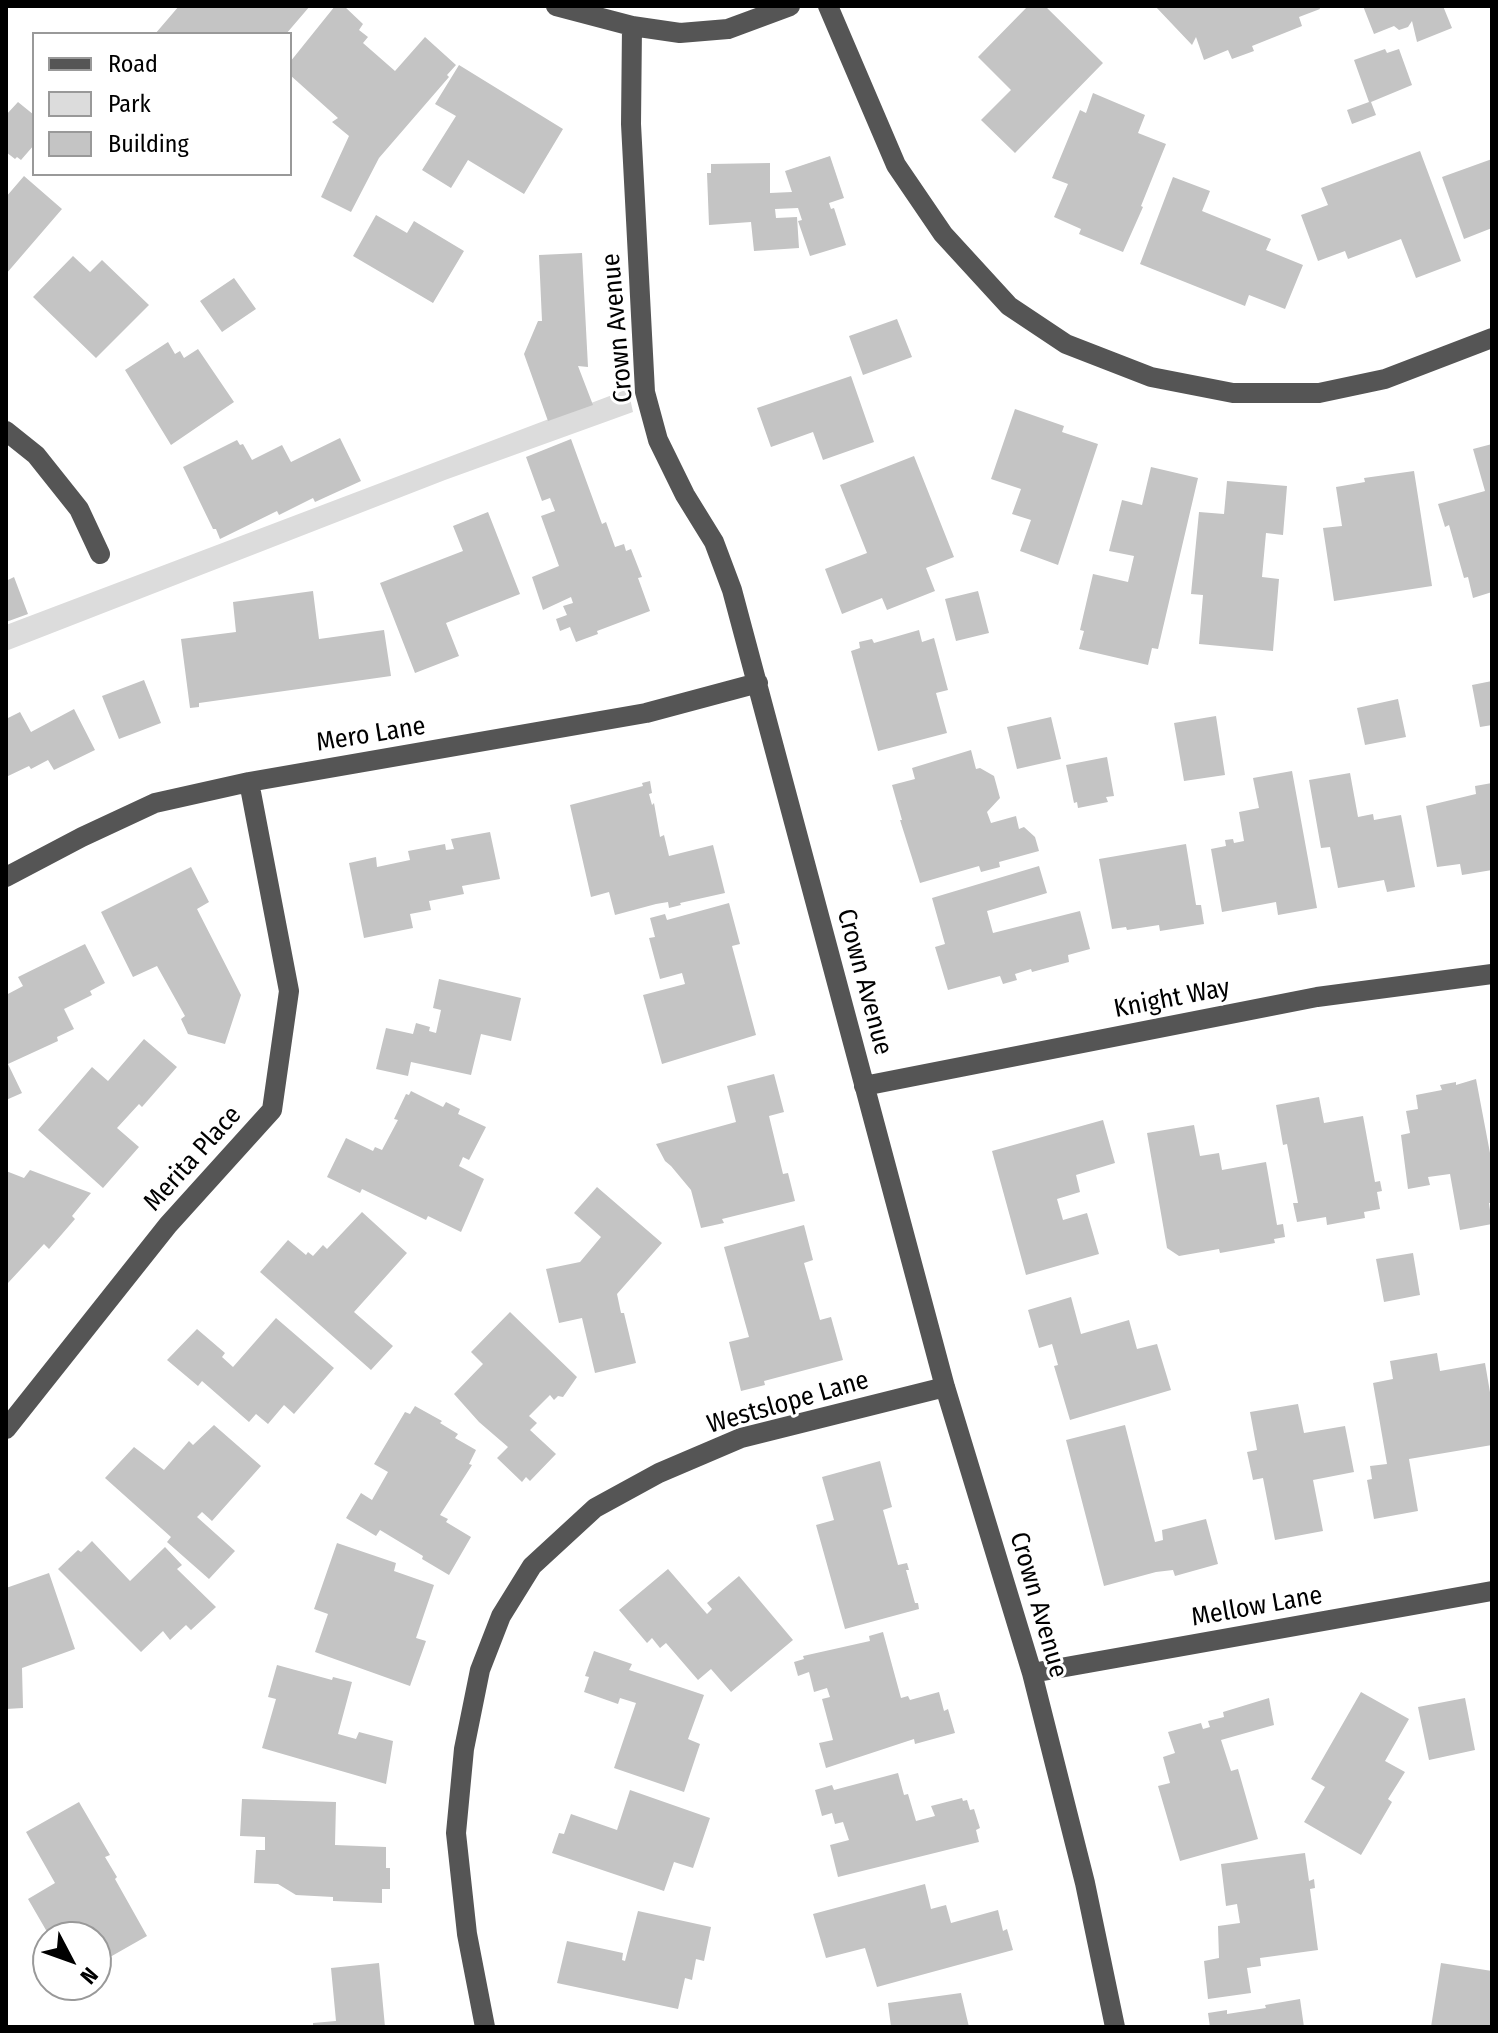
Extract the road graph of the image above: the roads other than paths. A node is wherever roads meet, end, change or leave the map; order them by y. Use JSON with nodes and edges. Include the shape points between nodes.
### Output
{"nodes":[{"id":1,"x":556,"y":6,"type":"edge"},
{"id":2,"x":790,"y":6,"type":"edge"},
{"id":3,"x":828,"y":6,"type":"edge"},
{"id":4,"x":632,"y":26,"type":"junction"},
{"id":5,"x":1492,"y":338,"type":"edge"},
{"id":6,"x":6,"y":431,"type":"edge"},
{"id":7,"x":100,"y":554,"type":"dead end"},
{"id":8,"x":758,"y":683,"type":"junction"},
{"id":9,"x":249,"y":782,"type":"junction"},
{"id":10,"x":6,"y":877,"type":"edge"},
{"id":11,"x":1492,"y":974,"type":"edge"},
{"id":12,"x":864,"y":1086,"type":"junction"},
{"id":13,"x":945,"y":1387,"type":"junction"},
{"id":14,"x":6,"y":1429,"type":"edge"},
{"id":15,"x":1492,"y":1591,"type":"edge"},
{"id":16,"x":1032,"y":1673,"type":"junction"},
{"id":17,"x":485,"y":2027,"type":"edge"},
{"id":18,"x":1115,"y":2027,"type":"edge"}],
"edges":[{"from":1,"to":4,"type":"street"},
{"from":2,"to":4,"type":"street","via":[[728,29],[680,33]]},
{"from":3,"to":5,"type":"street","via":[[896,165],[943,234],[1009,306],[1066,344],[1151,377],[1233,393],[1319,393],[1385,379]]},
{"from":4,"to":8,"type":"street","name":"Crown Avenue","via":[[631,124],[645,392],[658,440],[714,542]]},
{"from":6,"to":7,"type":"street","via":[[36,455],[79,509]]},
{"from":8,"to":9,"type":"street","name":"Mero Lane","via":[[646,713]]},
{"from":8,"to":12,"type":"street","name":"Crown Avenue"},
{"from":9,"to":10,"type":"street","name":"Mero Lane","via":[[155,803]]},
{"from":9,"to":14,"type":"street","name":"Merita Place","via":[[289,991],[272,1110],[168,1225]]},
{"from":11,"to":12,"type":"street","name":"Knight Way","via":[[1317,997]]},
{"from":12,"to":13,"type":"street","name":"Crown Avenue"},
{"from":13,"to":16,"type":"street","name":"Crown Avenue"},
{"from":13,"to":17,"type":"street","name":"Westslope Lane","via":[[741,1438],[659,1473],[595,1508],[532,1566],[501,1616],[480,1670],[464,1749],[456,1833],[467,1934]]},
{"from":15,"to":16,"type":"street","name":"Mellow Lane"},
{"from":16,"to":18,"type":"street","name":"Crown Avenue"}]}
